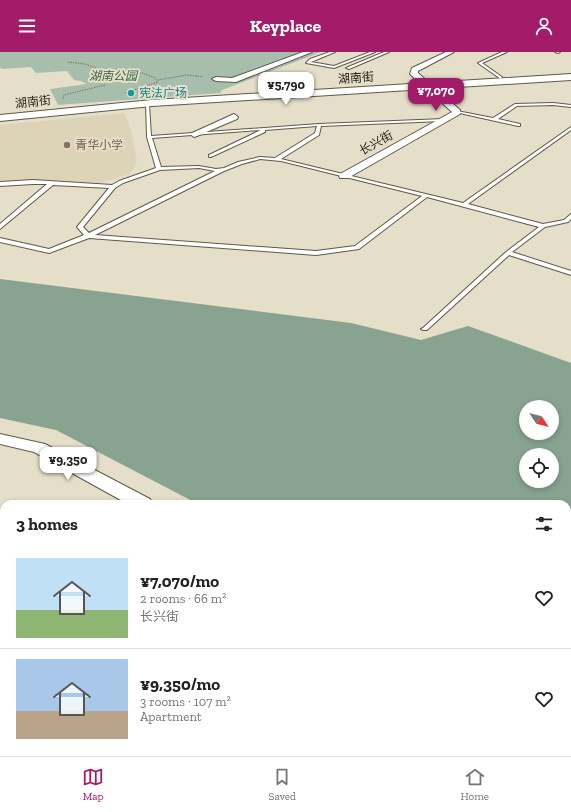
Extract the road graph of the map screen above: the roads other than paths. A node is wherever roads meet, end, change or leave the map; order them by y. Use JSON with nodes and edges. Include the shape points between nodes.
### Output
{"nodes":[{"id":1,"x":307,"y":52,"type":"edge"},
{"id":2,"x":332,"y":52,"type":"edge"},
{"id":3,"x":373,"y":52,"type":"edge"},
{"id":4,"x":387,"y":52,"type":"edge"},
{"id":5,"x":451,"y":52,"type":"edge"},
{"id":6,"x":505,"y":52,"type":"edge"},
{"id":7,"x":348,"y":68,"type":"dead end"},
{"id":8,"x":571,"y":74,"type":"edge"},
{"id":9,"x":571,"y":77,"type":"edge"},
{"id":10,"x":501,"y":78,"type":"junction"},
{"id":11,"x":216,"y":79,"type":"road end"},
{"id":12,"x":426,"y":85,"type":"junction"},
{"id":13,"x":147,"y":104,"type":"junction"},
{"id":14,"x":571,"y":106,"type":"edge"},
{"id":15,"x":457,"y":112,"type":"junction"},
{"id":16,"x":0,"y":114,"type":"edge"},
{"id":17,"x":234,"y":117,"type":"dead end"},
{"id":18,"x":0,"y":118,"type":"edge"},
{"id":19,"x":443,"y":120,"type":"junction"},
{"id":20,"x":494,"y":120,"type":"junction"},
{"id":21,"x":319,"y":125,"type":"junction"},
{"id":22,"x":518,"y":125,"type":"dead end"},
{"id":23,"x":571,"y":128,"type":"edge"},
{"id":24,"x":268,"y":129,"type":"junction"},
{"id":25,"x":194,"y":134,"type":"junction"},
{"id":26,"x":149,"y":137,"type":"junction"},
{"id":27,"x":211,"y":156,"type":"dead end"},
{"id":28,"x":277,"y":159,"type":"junction"},
{"id":29,"x":159,"y":169,"type":"junction"},
{"id":30,"x":225,"y":169,"type":"junction"},
{"id":31,"x":344,"y":176,"type":"junction"},
{"id":32,"x":52,"y":183,"type":"junction"},
{"id":33,"x":0,"y":184,"type":"edge"},
{"id":34,"x":112,"y":187,"type":"junction"},
{"id":35,"x":425,"y":196,"type":"junction"},
{"id":36,"x":464,"y":205,"type":"junction"},
{"id":37,"x":571,"y":216,"type":"edge"},
{"id":38,"x":543,"y":226,"type":"junction"},
{"id":39,"x":0,"y":227,"type":"edge"},
{"id":40,"x":88,"y":236,"type":"junction"},
{"id":41,"x":0,"y":240,"type":"edge"},
{"id":42,"x":508,"y":254,"type":"junction"},
{"id":43,"x":571,"y":273,"type":"edge"},
{"id":44,"x":425,"y":329,"type":"dead end"},
{"id":45,"x":0,"y":439,"type":"edge"},
{"id":46,"x":136,"y":500,"type":"edge"}],
"edges":[{"from":1,"to":11,"type":"street","via":[[233,80]]},
{"from":2,"to":3,"type":"lane","via":[[308,63],[334,67]]},
{"from":4,"to":7,"type":"lane"},
{"from":5,"to":12,"type":"street","via":[[415,70],[414,74]]},
{"from":6,"to":10,"type":"lane","via":[[480,63]]},
{"from":8,"to":10,"type":"main road","name":"湖南街"},
{"from":9,"to":12,"type":"main road","name":"湖南街"},
{"from":10,"to":12,"type":"main road","name":"湖南街"},
{"from":12,"to":13,"type":"main road","name":"湖南街"},
{"from":12,"to":15,"type":"street"},
{"from":12,"to":16,"type":"main road","name":"湖南街","via":[[150,99]]},
{"from":13,"to":18,"type":"main road","name":"湖南街"},
{"from":13,"to":26,"type":"lane"},
{"from":14,"to":20,"type":"lane","via":[[516,106]]},
{"from":15,"to":19,"type":"street","name":"长兴街"},
{"from":15,"to":20,"type":"lane"},
{"from":17,"to":25,"type":"street"},
{"from":19,"to":21,"type":"lane"},
{"from":19,"to":31,"type":"street","name":"长兴街"},
{"from":20,"to":22,"type":"lane"},
{"from":21,"to":24,"type":"lane"},
{"from":21,"to":28,"type":"lane","via":[[317,134]]},
{"from":23,"to":36,"type":"lane"},
{"from":24,"to":25,"type":"lane"},
{"from":24,"to":27,"type":"lane"},
{"from":25,"to":26,"type":"lane"},
{"from":26,"to":29,"type":"lane"},
{"from":28,"to":30,"type":"lane","via":[[260,158],[240,162]]},
{"from":28,"to":31,"type":"lane"},
{"from":29,"to":30,"type":"lane"},
{"from":29,"to":34,"type":"lane"},
{"from":30,"to":40,"type":"lane"},
{"from":31,"to":35,"type":"lane"},
{"from":32,"to":33,"type":"lane"},
{"from":32,"to":34,"type":"lane"},
{"from":32,"to":39,"type":"lane"},
{"from":34,"to":40,"type":"lane","via":[[80,227]]},
{"from":35,"to":36,"type":"lane"},
{"from":35,"to":40,"type":"lane","via":[[357,248],[323,252]]},
{"from":36,"to":38,"type":"lane"},
{"from":37,"to":38,"type":"lane","via":[[566,221]]},
{"from":38,"to":42,"type":"lane"},
{"from":40,"to":41,"type":"lane","via":[[48,251]]},
{"from":42,"to":43,"type":"lane"},
{"from":42,"to":44,"type":"lane"},
{"from":45,"to":46,"type":"street","via":[[39,448]]}]}
